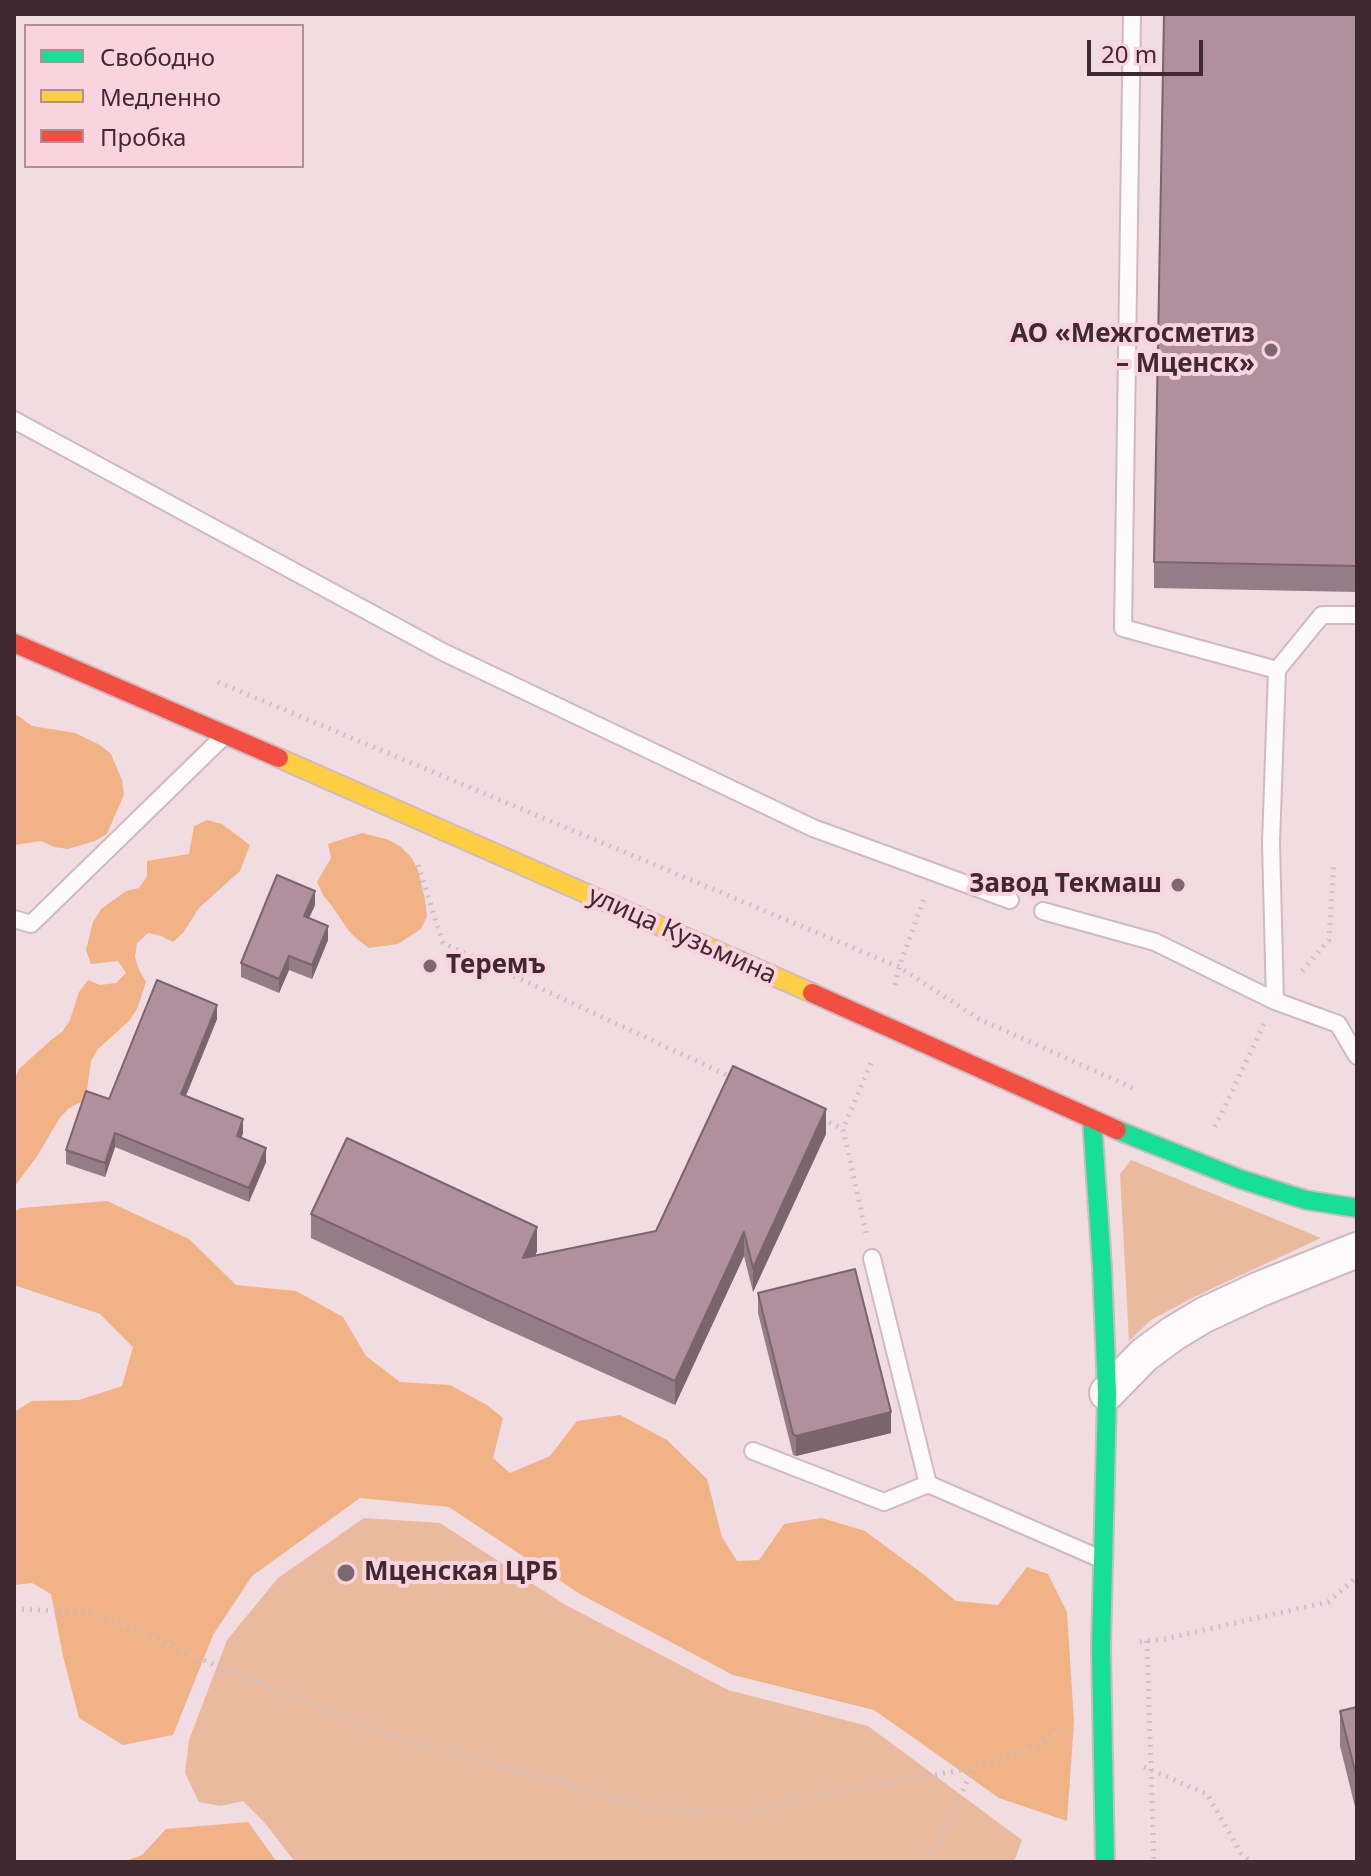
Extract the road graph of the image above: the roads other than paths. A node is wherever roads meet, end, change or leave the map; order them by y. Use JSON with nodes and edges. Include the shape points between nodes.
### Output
{"nodes":[{"id":1,"x":1132,"y":14,"type":"edge"},
{"id":2,"x":14,"y":420,"type":"edge"},
{"id":3,"x":1357,"y":615,"type":"edge"},
{"id":4,"x":14,"y":643,"type":"edge"},
{"id":5,"x":1277,"y":670,"type":"junction"},
{"id":6,"x":225,"y":735,"type":"junction"},
{"id":7,"x":1010,"y":900,"type":"dead end"},
{"id":8,"x":1043,"y":911,"type":"dead end"},
{"id":9,"x":14,"y":919,"type":"edge"},
{"id":10,"x":1275,"y":1001,"type":"junction"},
{"id":11,"x":1357,"y":1056,"type":"edge"},
{"id":12,"x":1092,"y":1120,"type":"junction"},
{"id":13,"x":1357,"y":1208,"type":"edge"},
{"id":14,"x":1357,"y":1250,"type":"edge"},
{"id":15,"x":872,"y":1258,"type":"dead end"},
{"id":16,"x":1107,"y":1393,"type":"junction"},
{"id":17,"x":753,"y":1451,"type":"dead end"},
{"id":18,"x":928,"y":1484,"type":"junction"},
{"id":19,"x":1102,"y":1559,"type":"junction"},
{"id":20,"x":1105,"y":1862,"type":"edge"}],
"edges":[{"from":1,"to":5,"type":"lane","via":[[1123,628]]},
{"from":2,"to":7,"type":"lane","via":[[443,652],[813,828]]},
{"from":3,"to":5,"type":"lane","via":[[1322,615]]},
{"from":4,"to":6,"type":"main road","name":"улица Кузьмина"},
{"from":5,"to":10,"type":"lane","via":[[1271,843]]},
{"from":6,"to":9,"type":"lane","via":[[31,924]]},
{"from":6,"to":12,"type":"main road","name":"улица Кузьмина"},
{"from":8,"to":10,"type":"lane","via":[[1155,942]]},
{"from":10,"to":11,"type":"lane","via":[[1338,1024]]},
{"from":12,"to":13,"type":"main road","name":"улица Кузьмина","via":[[1240,1179],[1306,1200]]},
{"from":12,"to":16,"type":"main road"},
{"from":14,"to":16,"type":"street","via":[[1184,1327],[1144,1355]]},
{"from":15,"to":18,"type":"lane"},
{"from":16,"to":19,"type":"main road"},
{"from":17,"to":18,"type":"lane","via":[[884,1502]]},
{"from":18,"to":19,"type":"lane"},
{"from":19,"to":20,"type":"main road"}]}
